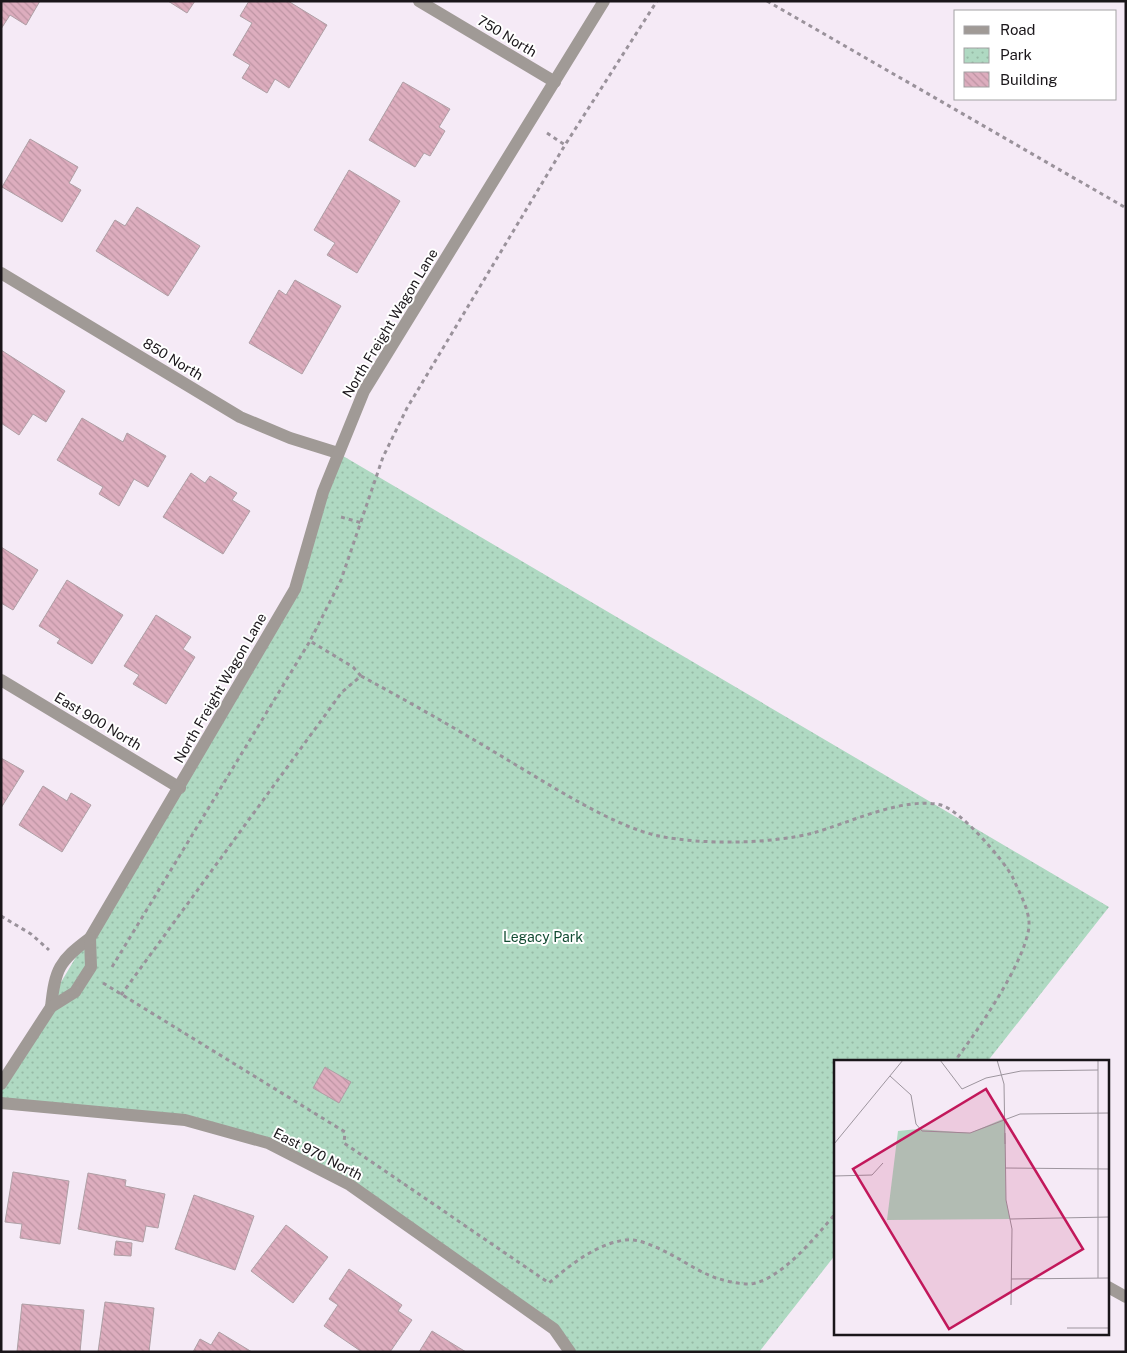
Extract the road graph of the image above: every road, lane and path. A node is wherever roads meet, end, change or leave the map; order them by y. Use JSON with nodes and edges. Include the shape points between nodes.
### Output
{"nodes":[{"id":1,"x":419,"y":1,"type":"edge"},
{"id":2,"x":604,"y":1,"type":"edge"},
{"id":3,"x":657,"y":1,"type":"edge"},
{"id":4,"x":767,"y":1,"type":"edge"},
{"id":5,"x":555,"y":82,"type":"junction"},
{"id":6,"x":547,"y":133,"type":"dead end"},
{"id":7,"x":565,"y":145,"type":"junction"},
{"id":8,"x":1126,"y":208,"type":"edge"},
{"id":9,"x":1,"y":273,"type":"edge"},
{"id":10,"x":338,"y":453,"type":"junction"},
{"id":11,"x":340,"y":517,"type":"dead end"},
{"id":12,"x":362,"y":523,"type":"junction"},
{"id":13,"x":310,"y":641,"type":"junction"},
{"id":14,"x":361,"y":676,"type":"junction"},
{"id":15,"x":1,"y":680,"type":"edge"},
{"id":16,"x":180,"y":788,"type":"junction"},
{"id":17,"x":1,"y":916,"type":"edge"},
{"id":18,"x":90,"y":938,"type":"junction"},
{"id":19,"x":51,"y":951,"type":"dead end"},
{"id":20,"x":97,"y":980,"type":"dead end"},
{"id":21,"x":103,"y":983,"type":"junction"},
{"id":22,"x":121,"y":995,"type":"junction"},
{"id":23,"x":51,"y":1007,"type":"junction"},
{"id":24,"x":955,"y":1060,"type":"edge"},
{"id":25,"x":1,"y":1084,"type":"edge"},
{"id":26,"x":1,"y":1102,"type":"edge"},
{"id":27,"x":834,"y":1215,"type":"edge"},
{"id":28,"x":1110,"y":1288,"type":"edge"},
{"id":29,"x":1126,"y":1297,"type":"edge"},
{"id":30,"x":570,"y":1352,"type":"edge"}],
"edges":[{"from":1,"to":5,"type":"street","name":"750 North"},
{"from":2,"to":5,"type":"street","name":"North Freight Wagon Lane"},
{"from":3,"to":7,"type":"path"},
{"from":4,"to":8,"type":"path"},
{"from":5,"to":10,"type":"street","name":"North Freight Wagon Lane","via":[[364,391]]},
{"from":6,"to":7,"type":"path"},
{"from":7,"to":12,"type":"path","via":[[407,408],[383,457]]},
{"from":9,"to":10,"type":"street","name":"850 North","via":[[240,417]]},
{"from":10,"to":16,"type":"street","name":"North Freight Wagon Lane","via":[[323,492],[295,589]]},
{"from":11,"to":12,"type":"path"},
{"from":12,"to":13,"type":"path","via":[[342,580]]},
{"from":13,"to":14,"type":"path","via":[[353,667]]},
{"from":13,"to":21,"type":"path"},
{"from":14,"to":22,"type":"path","via":[[342,692]]},
{"from":14,"to":24,"type":"path","via":[[585,805],[656,836],[689,842],[786,838],[813,833],[895,807],[923,804],[942,805],[956,814],[979,835],[1010,872],[1029,923],[1024,949],[1014,972]]},
{"from":15,"to":16,"type":"street","name":"East 900 North"},
{"from":16,"to":18,"type":"street","name":"North Freight Wagon Lane"},
{"from":17,"to":19,"type":"path"},
{"from":18,"to":23,"type":"street","name":"North Freight Wagon Lane","via":[[70,953],[54,978]]},
{"from":18,"to":23,"type":"street","name":"North Freight Wagon Lane","via":[[91,966],[75,992]]},
{"from":20,"to":21,"type":"path"},
{"from":21,"to":22,"type":"path"},
{"from":22,"to":27,"type":"path","via":[[345,1132],[344,1143],[549,1283],[572,1264],[600,1249],[627,1240],[651,1245],[713,1277],[751,1284],[770,1278],[796,1256]]},
{"from":23,"to":25,"type":"street","name":"North Freight Wagon Lane"},
{"from":26,"to":30,"type":"street","name":"East 970 North","via":[[185,1120],[268,1143],[350,1185],[554,1329]]},
{"from":28,"to":29,"type":"street"}]}
